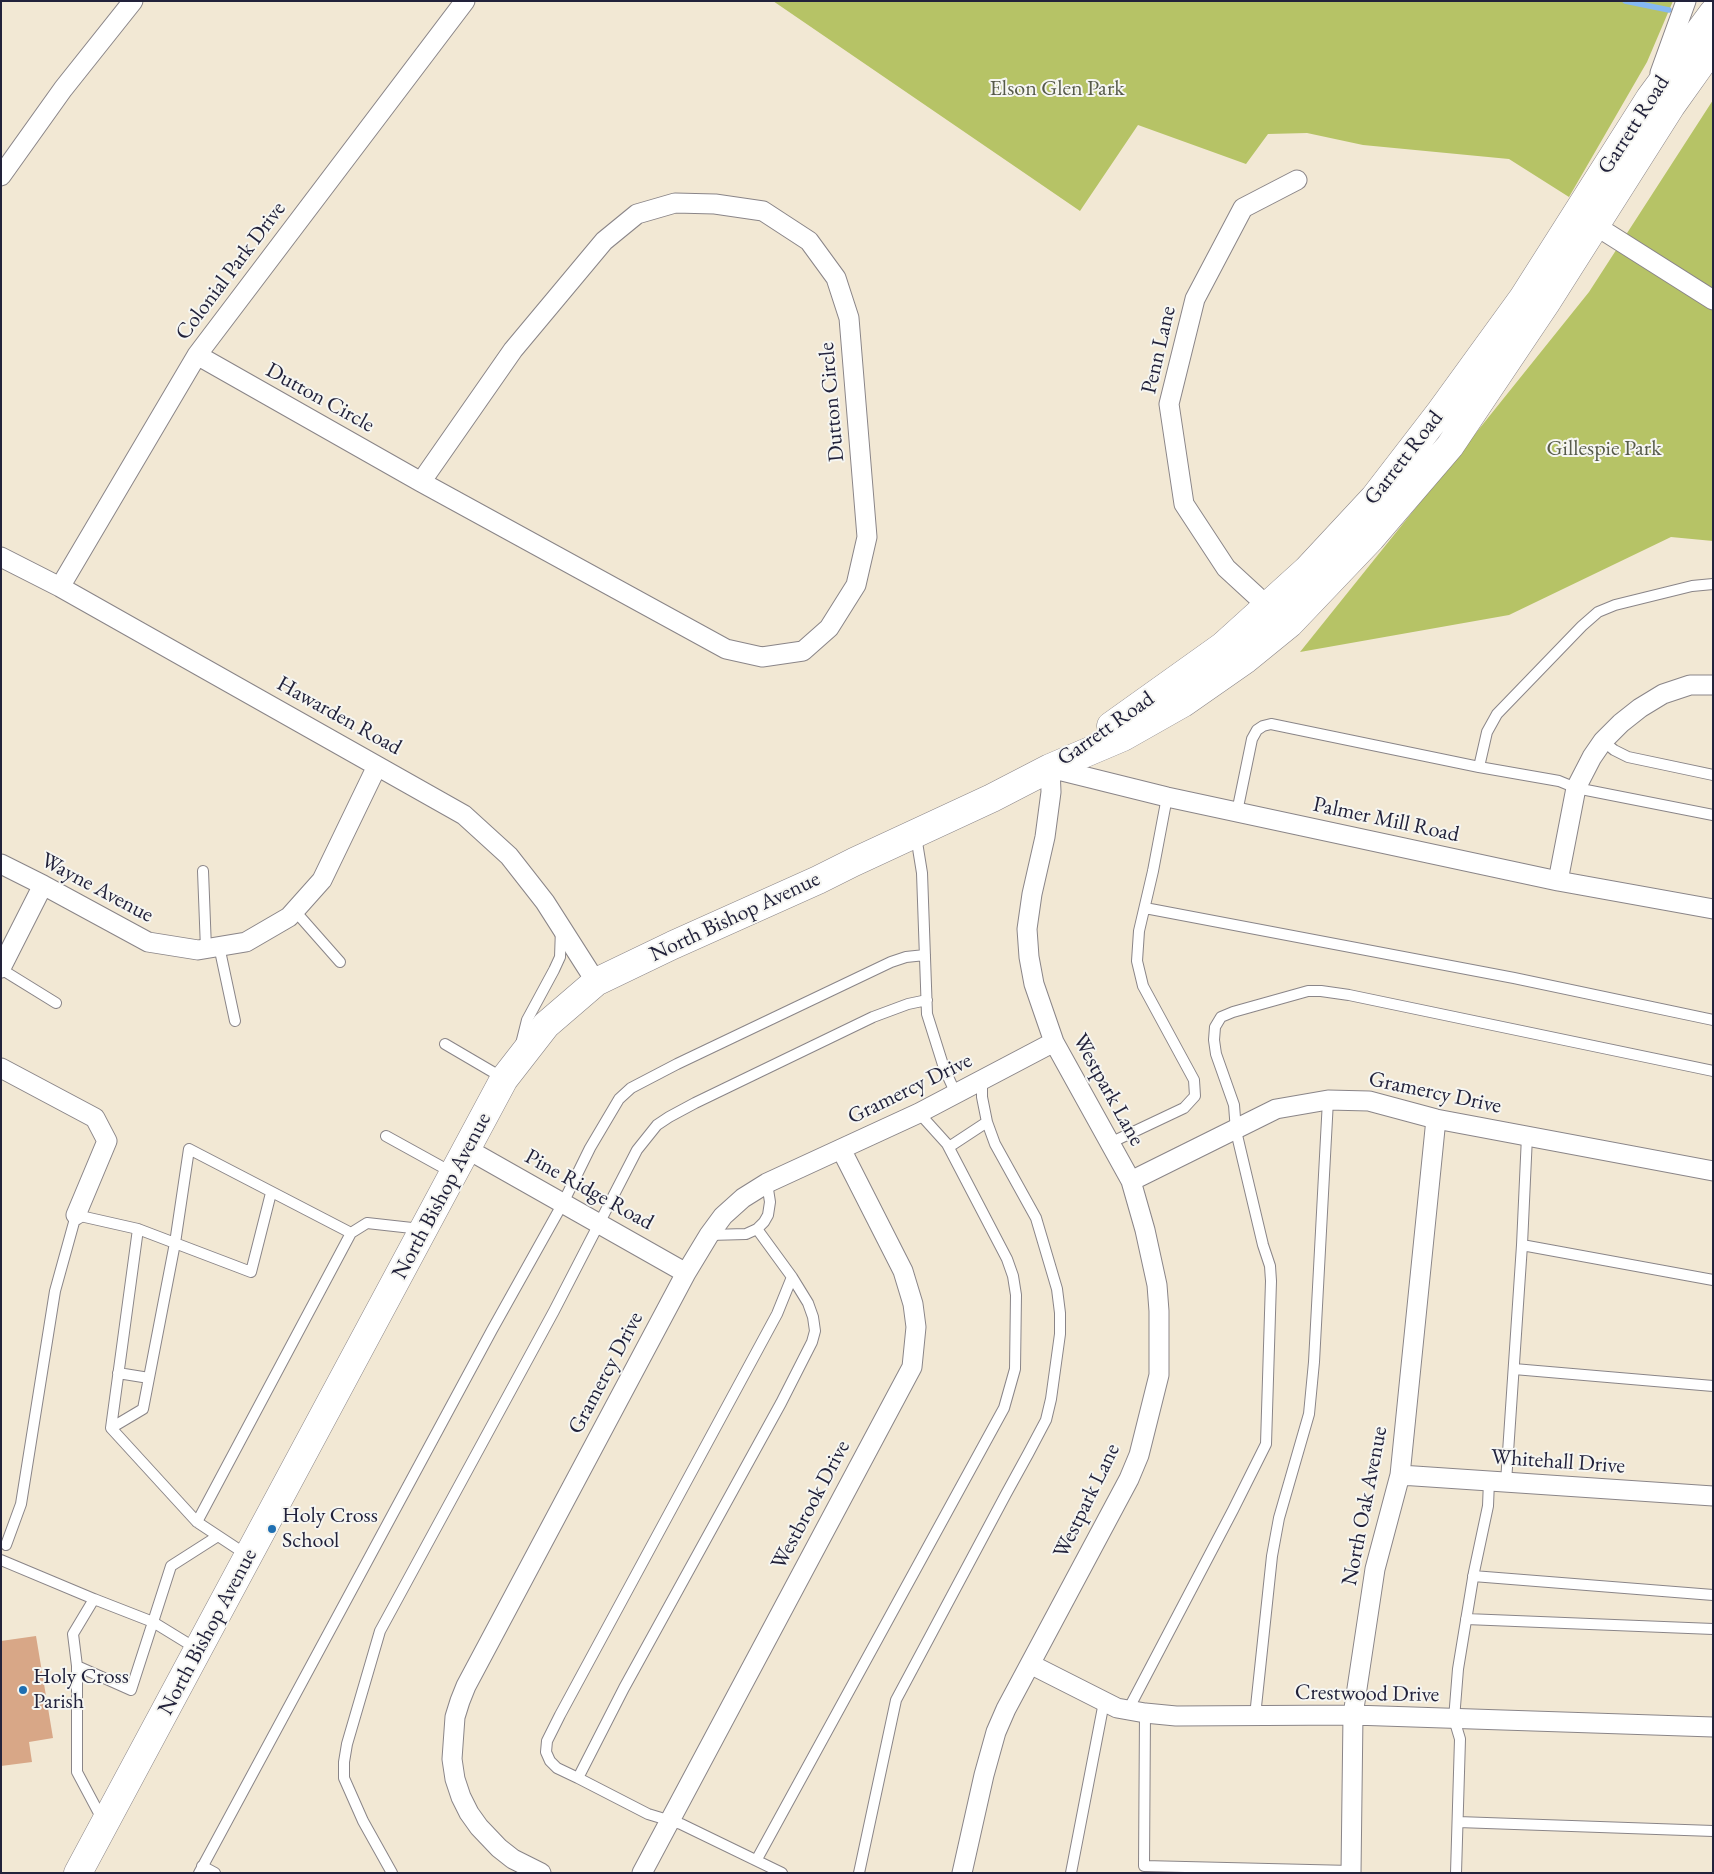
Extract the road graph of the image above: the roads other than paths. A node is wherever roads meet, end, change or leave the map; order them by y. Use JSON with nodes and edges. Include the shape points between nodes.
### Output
{"nodes":[{"id":1,"x":133,"y":1,"type":"edge"},
{"id":2,"x":465,"y":1,"type":"edge"},
{"id":3,"x":1686,"y":1,"type":"edge"},
{"id":4,"x":1713,"y":13,"type":"edge"},
{"id":5,"x":1713,"y":47,"type":"edge"},
{"id":6,"x":1650,"y":98,"type":"junction"},
{"id":7,"x":1,"y":176,"type":"edge"},
{"id":8,"x":1297,"y":180,"type":"dead end"},
{"id":9,"x":1586,"y":219,"type":"junction"},
{"id":10,"x":1713,"y":300,"type":"edge"},
{"id":11,"x":197,"y":356,"type":"junction"},
{"id":12,"x":421,"y":482,"type":"junction"},
{"id":13,"x":1,"y":557,"type":"edge"},
{"id":14,"x":1713,"y":584,"type":"edge"},
{"id":15,"x":60,"y":586,"type":"junction"},
{"id":16,"x":1267,"y":606,"type":"junction"},
{"id":17,"x":1288,"y":624,"type":"junction"},
{"id":18,"x":1713,"y":685,"type":"edge"},
{"id":19,"x":1603,"y":741,"type":"junction"},
{"id":20,"x":377,"y":766,"type":"junction"},
{"id":21,"x":1479,"y":767,"type":"junction"},
{"id":22,"x":1050,"y":768,"type":"junction"},
{"id":23,"x":1713,"y":775,"type":"edge"},
{"id":24,"x":1576,"y":788,"type":"junction"},
{"id":25,"x":1167,"y":797,"type":"junction"},
{"id":26,"x":1237,"y":812,"type":"junction"},
{"id":27,"x":1713,"y":815,"type":"edge"},
{"id":28,"x":916,"y":833,"type":"junction"},
{"id":29,"x":1,"y":864,"type":"edge"},
{"id":30,"x":203,"y":870,"type":"dead end"},
{"id":31,"x":1558,"y":881,"type":"junction"},
{"id":32,"x":43,"y":885,"type":"junction"},
{"id":33,"x":1144,"y":908,"type":"junction"},
{"id":34,"x":1713,"y":909,"type":"edge"},
{"id":35,"x":294,"y":911,"type":"junction"},
{"id":36,"x":561,"y":926,"type":"junction"},
{"id":37,"x":213,"y":948,"type":"junction"},
{"id":38,"x":925,"y":955,"type":"junction"},
{"id":39,"x":340,"y":962,"type":"dead end"},
{"id":40,"x":1,"y":969,"type":"edge"},
{"id":41,"x":596,"y":982,"type":"junction"},
{"id":42,"x":926,"y":1000,"type":"junction"},
{"id":43,"x":56,"y":1003,"type":"dead end"},
{"id":44,"x":1713,"y":1020,"type":"edge"},
{"id":45,"x":235,"y":1021,"type":"dead end"},
{"id":46,"x":1054,"y":1042,"type":"junction"},
{"id":47,"x":445,"y":1044,"type":"dead end"},
{"id":48,"x":1,"y":1068,"type":"edge"},
{"id":49,"x":510,"y":1071,"type":"junction"},
{"id":50,"x":1713,"y":1071,"type":"edge"},
{"id":51,"x":982,"y":1080,"type":"junction"},
{"id":52,"x":956,"y":1094,"type":"junction"},
{"id":53,"x":1328,"y":1100,"type":"junction"},
{"id":54,"x":919,"y":1113,"type":"junction"},
{"id":55,"x":1436,"y":1119,"type":"junction"},
{"id":56,"x":987,"y":1122,"type":"junction"},
{"id":57,"x":1236,"y":1128,"type":"junction"},
{"id":58,"x":386,"y":1136,"type":"dead end"},
{"id":59,"x":1527,"y":1136,"type":"junction"},
{"id":60,"x":1110,"y":1143,"type":"junction"},
{"id":61,"x":949,"y":1147,"type":"junction"},
{"id":62,"x":468,"y":1149,"type":"junction"},
{"id":63,"x":840,"y":1149,"type":"junction"},
{"id":64,"x":1713,"y":1172,"type":"edge"},
{"id":65,"x":454,"y":1174,"type":"junction"},
{"id":66,"x":1132,"y":1181,"type":"junction"},
{"id":67,"x":767,"y":1183,"type":"junction"},
{"id":68,"x":271,"y":1193,"type":"junction"},
{"id":69,"x":563,"y":1203,"type":"junction"},
{"id":70,"x":76,"y":1214,"type":"junction"},
{"id":71,"x":600,"y":1224,"type":"junction"},
{"id":72,"x":138,"y":1229,"type":"junction"},
{"id":73,"x":425,"y":1229,"type":"junction"},
{"id":74,"x":757,"y":1229,"type":"junction"},
{"id":75,"x":351,"y":1233,"type":"junction"},
{"id":76,"x":709,"y":1235,"type":"junction"},
{"id":77,"x":175,"y":1243,"type":"junction"},
{"id":78,"x":1522,"y":1244,"type":"junction"},
{"id":79,"x":686,"y":1273,"type":"junction"},
{"id":80,"x":792,"y":1277,"type":"junction"},
{"id":81,"x":1713,"y":1280,"type":"edge"},
{"id":82,"x":1514,"y":1370,"type":"junction"},
{"id":83,"x":118,"y":1373,"type":"junction"},
{"id":84,"x":149,"y":1378,"type":"junction"},
{"id":85,"x":1713,"y":1386,"type":"edge"},
{"id":86,"x":111,"y":1428,"type":"junction"},
{"id":87,"x":1400,"y":1474,"type":"junction"},
{"id":88,"x":1497,"y":1481,"type":"junction"},
{"id":89,"x":1713,"y":1496,"type":"edge"},
{"id":90,"x":197,"y":1522,"type":"junction"},
{"id":91,"x":218,"y":1536,"type":"junction"},
{"id":92,"x":4,"y":1543,"type":"edge"},
{"id":93,"x":1,"y":1556,"type":"edge"},
{"id":94,"x":249,"y":1556,"type":"junction"},
{"id":95,"x":1,"y":1560,"type":"edge"},
{"id":96,"x":1473,"y":1576,"type":"junction"},
{"id":97,"x":1713,"y":1595,"type":"edge"},
{"id":98,"x":94,"y":1599,"type":"junction"},
{"id":99,"x":1466,"y":1619,"type":"junction"},
{"id":100,"x":153,"y":1622,"type":"junction"},
{"id":101,"x":1713,"y":1629,"type":"edge"},
{"id":102,"x":199,"y":1650,"type":"junction"},
{"id":103,"x":1030,"y":1664,"type":"junction"},
{"id":104,"x":77,"y":1666,"type":"junction"},
{"id":105,"x":1104,"y":1702,"type":"junction"},
{"id":106,"x":1136,"y":1712,"type":"junction"},
{"id":107,"x":1353,"y":1715,"type":"junction"},
{"id":108,"x":1255,"y":1716,"type":"junction"},
{"id":109,"x":1454,"y":1719,"type":"junction"},
{"id":110,"x":1713,"y":1727,"type":"edge"},
{"id":111,"x":578,"y":1778,"type":"junction"},
{"id":112,"x":669,"y":1822,"type":"junction"},
{"id":113,"x":1458,"y":1822,"type":"junction"},
{"id":114,"x":105,"y":1823,"type":"junction"},
{"id":115,"x":1713,"y":1831,"type":"edge"},
{"id":116,"x":757,"y":1860,"type":"junction"},
{"id":117,"x":515,"y":1867,"type":"edge"},
{"id":118,"x":1144,"y":1869,"type":"edge"},
{"id":119,"x":200,"y":1870,"type":"edge"},
{"id":120,"x":1350,"y":1872,"type":"edge"},
{"id":121,"x":78,"y":1873,"type":"edge"},
{"id":122,"x":215,"y":1873,"type":"edge"},
{"id":123,"x":392,"y":1873,"type":"edge"},
{"id":124,"x":541,"y":1873,"type":"edge"},
{"id":125,"x":642,"y":1873,"type":"edge"},
{"id":126,"x":782,"y":1873,"type":"edge"},
{"id":127,"x":859,"y":1873,"type":"edge"},
{"id":128,"x":962,"y":1873,"type":"edge"},
{"id":129,"x":1071,"y":1873,"type":"edge"},
{"id":130,"x":1456,"y":1873,"type":"edge"}],
"edges":[{"from":1,"to":7,"type":"street","via":[[63,89]]},
{"from":2,"to":11,"type":"street","name":"Colonial Park Drive"},
{"from":3,"to":6,"type":"street"},
{"from":4,"to":6,"type":"main road","name":"Garrett Road"},
{"from":5,"to":9,"type":"main road","name":"Garrett Road"},
{"from":6,"to":9,"type":"main road","name":"Garrett Road"},
{"from":8,"to":16,"type":"street","name":"Penn Lane","via":[[1243,208],[1195,298],[1169,404],[1184,504],[1226,568]]},
{"from":9,"to":10,"type":"street"},
{"from":9,"to":16,"type":"main road","name":"Garrett Road","via":[[1374,498],[1307,570]]},
{"from":9,"to":17,"type":"main road","name":"Garrett Road","via":[[1546,303],[1450,446],[1371,538]]},
{"from":11,"to":12,"type":"street","name":"Dutton Circle"},
{"from":11,"to":15,"type":"street","name":"Colonial Park Drive"},
{"from":12,"to":12,"type":"street","name":"Dutton Circle","via":[[726,649],[762,657],[803,651],[829,628],[856,585],[867,537],[849,318],[836,278],[809,242],[763,211],[715,204],[675,204],[637,214],[604,241],[513,350]]},
{"from":13,"to":15,"type":"street","name":"Hawarden Road"},
{"from":14,"to":21,"type":"lane","via":[[1692,586],[1598,612],[1497,714],[1487,732]]},
{"from":15,"to":20,"type":"street","name":"Hawarden Road"},
{"from":16,"to":17,"type":"street","name":"Penn Lane"},
{"from":16,"to":22,"type":"main road","name":"Garrett Road","via":[[1222,646]]},
{"from":17,"to":22,"type":"main road","name":"Garrett Road","via":[[1246,659],[1183,703],[1123,737]]},
{"from":18,"to":19,"type":"street","via":[[1690,685],[1663,694],[1640,708]]},
{"from":19,"to":23,"type":"lane","via":[[1628,757]]},
{"from":19,"to":24,"type":"street"},
{"from":20,"to":35,"type":"street","name":"Wayne Avenue","via":[[322,880]]},
{"from":20,"to":36,"type":"street","name":"Hawarden Road","via":[[464,815],[509,856]]},
{"from":21,"to":24,"type":"lane","via":[[1560,781]]},
{"from":21,"to":26,"type":"lane","via":[[1270,724],[1257,730],[1252,739]]},
{"from":22,"to":25,"type":"street","name":"Palmer Mill Road"},
{"from":22,"to":28,"type":"main road","name":"North Bishop Avenue"},
{"from":22,"to":46,"type":"street","name":"Westpark Lane","via":[[1051,792],[1045,837],[1027,929],[1034,984]]},
{"from":24,"to":27,"type":"lane"},
{"from":24,"to":31,"type":"street"},
{"from":25,"to":26,"type":"street","name":"Palmer Mill Road"},
{"from":25,"to":33,"type":"lane"},
{"from":26,"to":31,"type":"street","name":"Palmer Mill Road"},
{"from":28,"to":38,"type":"lane","via":[[922,873]]},
{"from":28,"to":41,"type":"main road","name":"North Bishop Avenue"},
{"from":29,"to":32,"type":"street","name":"Wayne Avenue"},
{"from":30,"to":37,"type":"lane"},
{"from":31,"to":34,"type":"street","name":"Palmer Mill Road"},
{"from":32,"to":37,"type":"street","name":"Wayne Avenue","via":[[148,942],[198,950]]},
{"from":32,"to":40,"type":"street"},
{"from":33,"to":44,"type":"lane","via":[[1514,978]]},
{"from":33,"to":60,"type":"lane","via":[[1137,961],[1143,986],[1194,1080],[1195,1096],[1184,1108]]},
{"from":35,"to":37,"type":"street","name":"Wayne Avenue","via":[[246,942]]},
{"from":35,"to":39,"type":"lane"},
{"from":36,"to":41,"type":"street","name":"Hawarden Road"},
{"from":36,"to":49,"type":"lane","via":[[560,957],[527,1020]]},
{"from":37,"to":45,"type":"lane"},
{"from":38,"to":42,"type":"lane"},
{"from":38,"to":69,"type":"lane","via":[[891,962],[631,1088],[610,1112]]},
{"from":40,"to":43,"type":"lane"},
{"from":41,"to":49,"type":"main road","name":"North Bishop Avenue","via":[[546,1025]]},
{"from":42,"to":52,"type":"lane","via":[[934,1041]]},
{"from":42,"to":71,"type":"lane","via":[[873,1017],[657,1125],[637,1150]]},
{"from":46,"to":51,"type":"street","name":"Gramercy Drive"},
{"from":46,"to":60,"type":"street","name":"Westpark Lane"},
{"from":47,"to":49,"type":"lane"},
{"from":48,"to":70,"type":"street","via":[[95,1118],[107,1140]]},
{"from":49,"to":62,"type":"main road","name":"North Bishop Avenue"},
{"from":50,"to":57,"type":"lane","via":[[1349,995],[1308,991],[1233,1012],[1221,1018],[1216,1027],[1216,1054],[1234,1105]]},
{"from":51,"to":52,"type":"street","name":"Gramercy Drive"},
{"from":51,"to":56,"type":"lane"},
{"from":52,"to":54,"type":"street","name":"Gramercy Drive"},
{"from":53,"to":55,"type":"street","name":"Gramercy Drive","via":[[1369,1101]]},
{"from":53,"to":57,"type":"street","name":"Gramercy Drive","via":[[1276,1109]]},
{"from":53,"to":108,"type":"lane","via":[[1309,1414],[1277,1527]]},
{"from":54,"to":61,"type":"lane"},
{"from":54,"to":63,"type":"street","name":"Gramercy Drive"},
{"from":55,"to":59,"type":"street","name":"Gramercy Drive"},
{"from":55,"to":87,"type":"street","name":"North Oak Avenue"},
{"from":56,"to":61,"type":"lane"},
{"from":56,"to":127,"type":"lane","via":[[995,1144],[1036,1218],[1057,1289],[1060,1334],[1051,1399],[1046,1420],[896,1700]]},
{"from":57,"to":66,"type":"street","name":"Gramercy Drive"},
{"from":57,"to":106,"type":"lane","via":[[1270,1266],[1266,1444]]},
{"from":58,"to":65,"type":"lane"},
{"from":59,"to":64,"type":"street","name":"Gramercy Drive"},
{"from":59,"to":78,"type":"lane"},
{"from":60,"to":66,"type":"street","name":"Westpark Lane"},
{"from":61,"to":116,"type":"lane","via":[[1014,1276],[1015,1369],[1008,1396]]},
{"from":62,"to":65,"type":"main road","name":"North Bishop Avenue"},
{"from":62,"to":69,"type":"street","name":"Pine Ridge Road"},
{"from":63,"to":67,"type":"street","name":"Gramercy Drive"},
{"from":63,"to":112,"type":"street","name":"Westbrook Drive","via":[[903,1271],[916,1327],[912,1367]]},
{"from":65,"to":73,"type":"main road","name":"North Bishop Avenue"},
{"from":66,"to":103,"type":"street","name":"Westpark Lane","via":[[1157,1285],[1159,1375],[1139,1455]]},
{"from":67,"to":74,"type":"lane","via":[[768,1215]]},
{"from":67,"to":76,"type":"street","name":"Gramercy Drive","via":[[743,1198],[723,1216]]},
{"from":68,"to":75,"type":"lane"},
{"from":68,"to":77,"type":"lane","via":[[251,1272]]},
{"from":68,"to":77,"type":"lane","via":[[189,1149]]},
{"from":69,"to":71,"type":"street","name":"Pine Ridge Road"},
{"from":69,"to":119,"type":"lane"},
{"from":70,"to":72,"type":"lane"},
{"from":70,"to":92,"type":"lane","via":[[55,1291],[21,1504]]},
{"from":71,"to":79,"type":"street","name":"Pine Ridge Road"},
{"from":71,"to":123,"type":"lane","via":[[380,1630],[347,1744],[344,1778]]},
{"from":72,"to":77,"type":"lane"},
{"from":72,"to":83,"type":"lane"},
{"from":73,"to":75,"type":"lane","via":[[367,1223]]},
{"from":73,"to":94,"type":"main road","name":"North Bishop Avenue"},
{"from":74,"to":76,"type":"lane","via":[[746,1234]]},
{"from":74,"to":80,"type":"lane"},
{"from":75,"to":90,"type":"lane"},
{"from":76,"to":79,"type":"street","name":"Gramercy Drive"},
{"from":77,"to":84,"type":"lane"},
{"from":78,"to":81,"type":"lane"},
{"from":78,"to":82,"type":"lane"},
{"from":79,"to":117,"type":"street","name":"Gramercy Drive","via":[[470,1678],[455,1717],[452,1759],[461,1797],[479,1827]]},
{"from":80,"to":111,"type":"lane","via":[[813,1317],[815,1331],[812,1342]]},
{"from":80,"to":111,"type":"lane","via":[[777,1314],[547,1741],[546,1752],[550,1761]]},
{"from":82,"to":85,"type":"lane"},
{"from":82,"to":88,"type":"lane"},
{"from":83,"to":84,"type":"lane"},
{"from":83,"to":86,"type":"lane"},
{"from":84,"to":86,"type":"lane","via":[[143,1409]]},
{"from":86,"to":90,"type":"lane"},
{"from":87,"to":88,"type":"street","name":"Whitehall Drive"},
{"from":87,"to":107,"type":"street","name":"North Oak Avenue","via":[[1375,1569]]},
{"from":88,"to":89,"type":"street","name":"Whitehall Drive"},
{"from":88,"to":96,"type":"lane","via":[[1488,1506]]},
{"from":90,"to":91,"type":"lane"},
{"from":91,"to":94,"type":"lane"},
{"from":91,"to":100,"type":"lane","via":[[171,1566]]},
{"from":92,"to":93,"type":"lane"},
{"from":94,"to":102,"type":"main road","name":"North Bishop Avenue"},
{"from":95,"to":98,"type":"lane"},
{"from":96,"to":97,"type":"lane"},
{"from":96,"to":99,"type":"lane"},
{"from":98,"to":100,"type":"lane"},
{"from":98,"to":104,"type":"lane","via":[[73,1634]]},
{"from":99,"to":101,"type":"lane"},
{"from":99,"to":109,"type":"lane"},
{"from":100,"to":102,"type":"lane"},
{"from":100,"to":104,"type":"lane","via":[[131,1690]]},
{"from":102,"to":114,"type":"main road","name":"North Bishop Avenue"},
{"from":103,"to":105,"type":"street","name":"Crestwood Drive"},
{"from":103,"to":128,"type":"street","name":"Westpark Lane","via":[[996,1732]]},
{"from":104,"to":114,"type":"lane","via":[[77,1772]]},
{"from":105,"to":106,"type":"street","name":"Crestwood Drive"},
{"from":105,"to":129,"type":"lane"},
{"from":106,"to":108,"type":"street","name":"Crestwood Drive","via":[[1176,1716]]},
{"from":106,"to":118,"type":"lane"},
{"from":107,"to":108,"type":"street","name":"Crestwood Drive"},
{"from":107,"to":109,"type":"street","name":"Crestwood Drive"},
{"from":107,"to":120,"type":"street","name":"North Oak Avenue"},
{"from":109,"to":110,"type":"street","name":"Crestwood Drive"},
{"from":109,"to":113,"type":"lane","via":[[1460,1739]]},
{"from":111,"to":112,"type":"lane"},
{"from":112,"to":116,"type":"lane","via":[[681,1824]]},
{"from":112,"to":125,"type":"street","name":"Westbrook Drive"},
{"from":113,"to":115,"type":"lane"},
{"from":113,"to":130,"type":"lane"},
{"from":114,"to":121,"type":"main road","name":"North Bishop Avenue"},
{"from":116,"to":126,"type":"lane"},
{"from":117,"to":124,"type":"street","name":"Gramercy Drive"},
{"from":118,"to":120,"type":"lane"},
{"from":119,"to":122,"type":"lane"}]}
